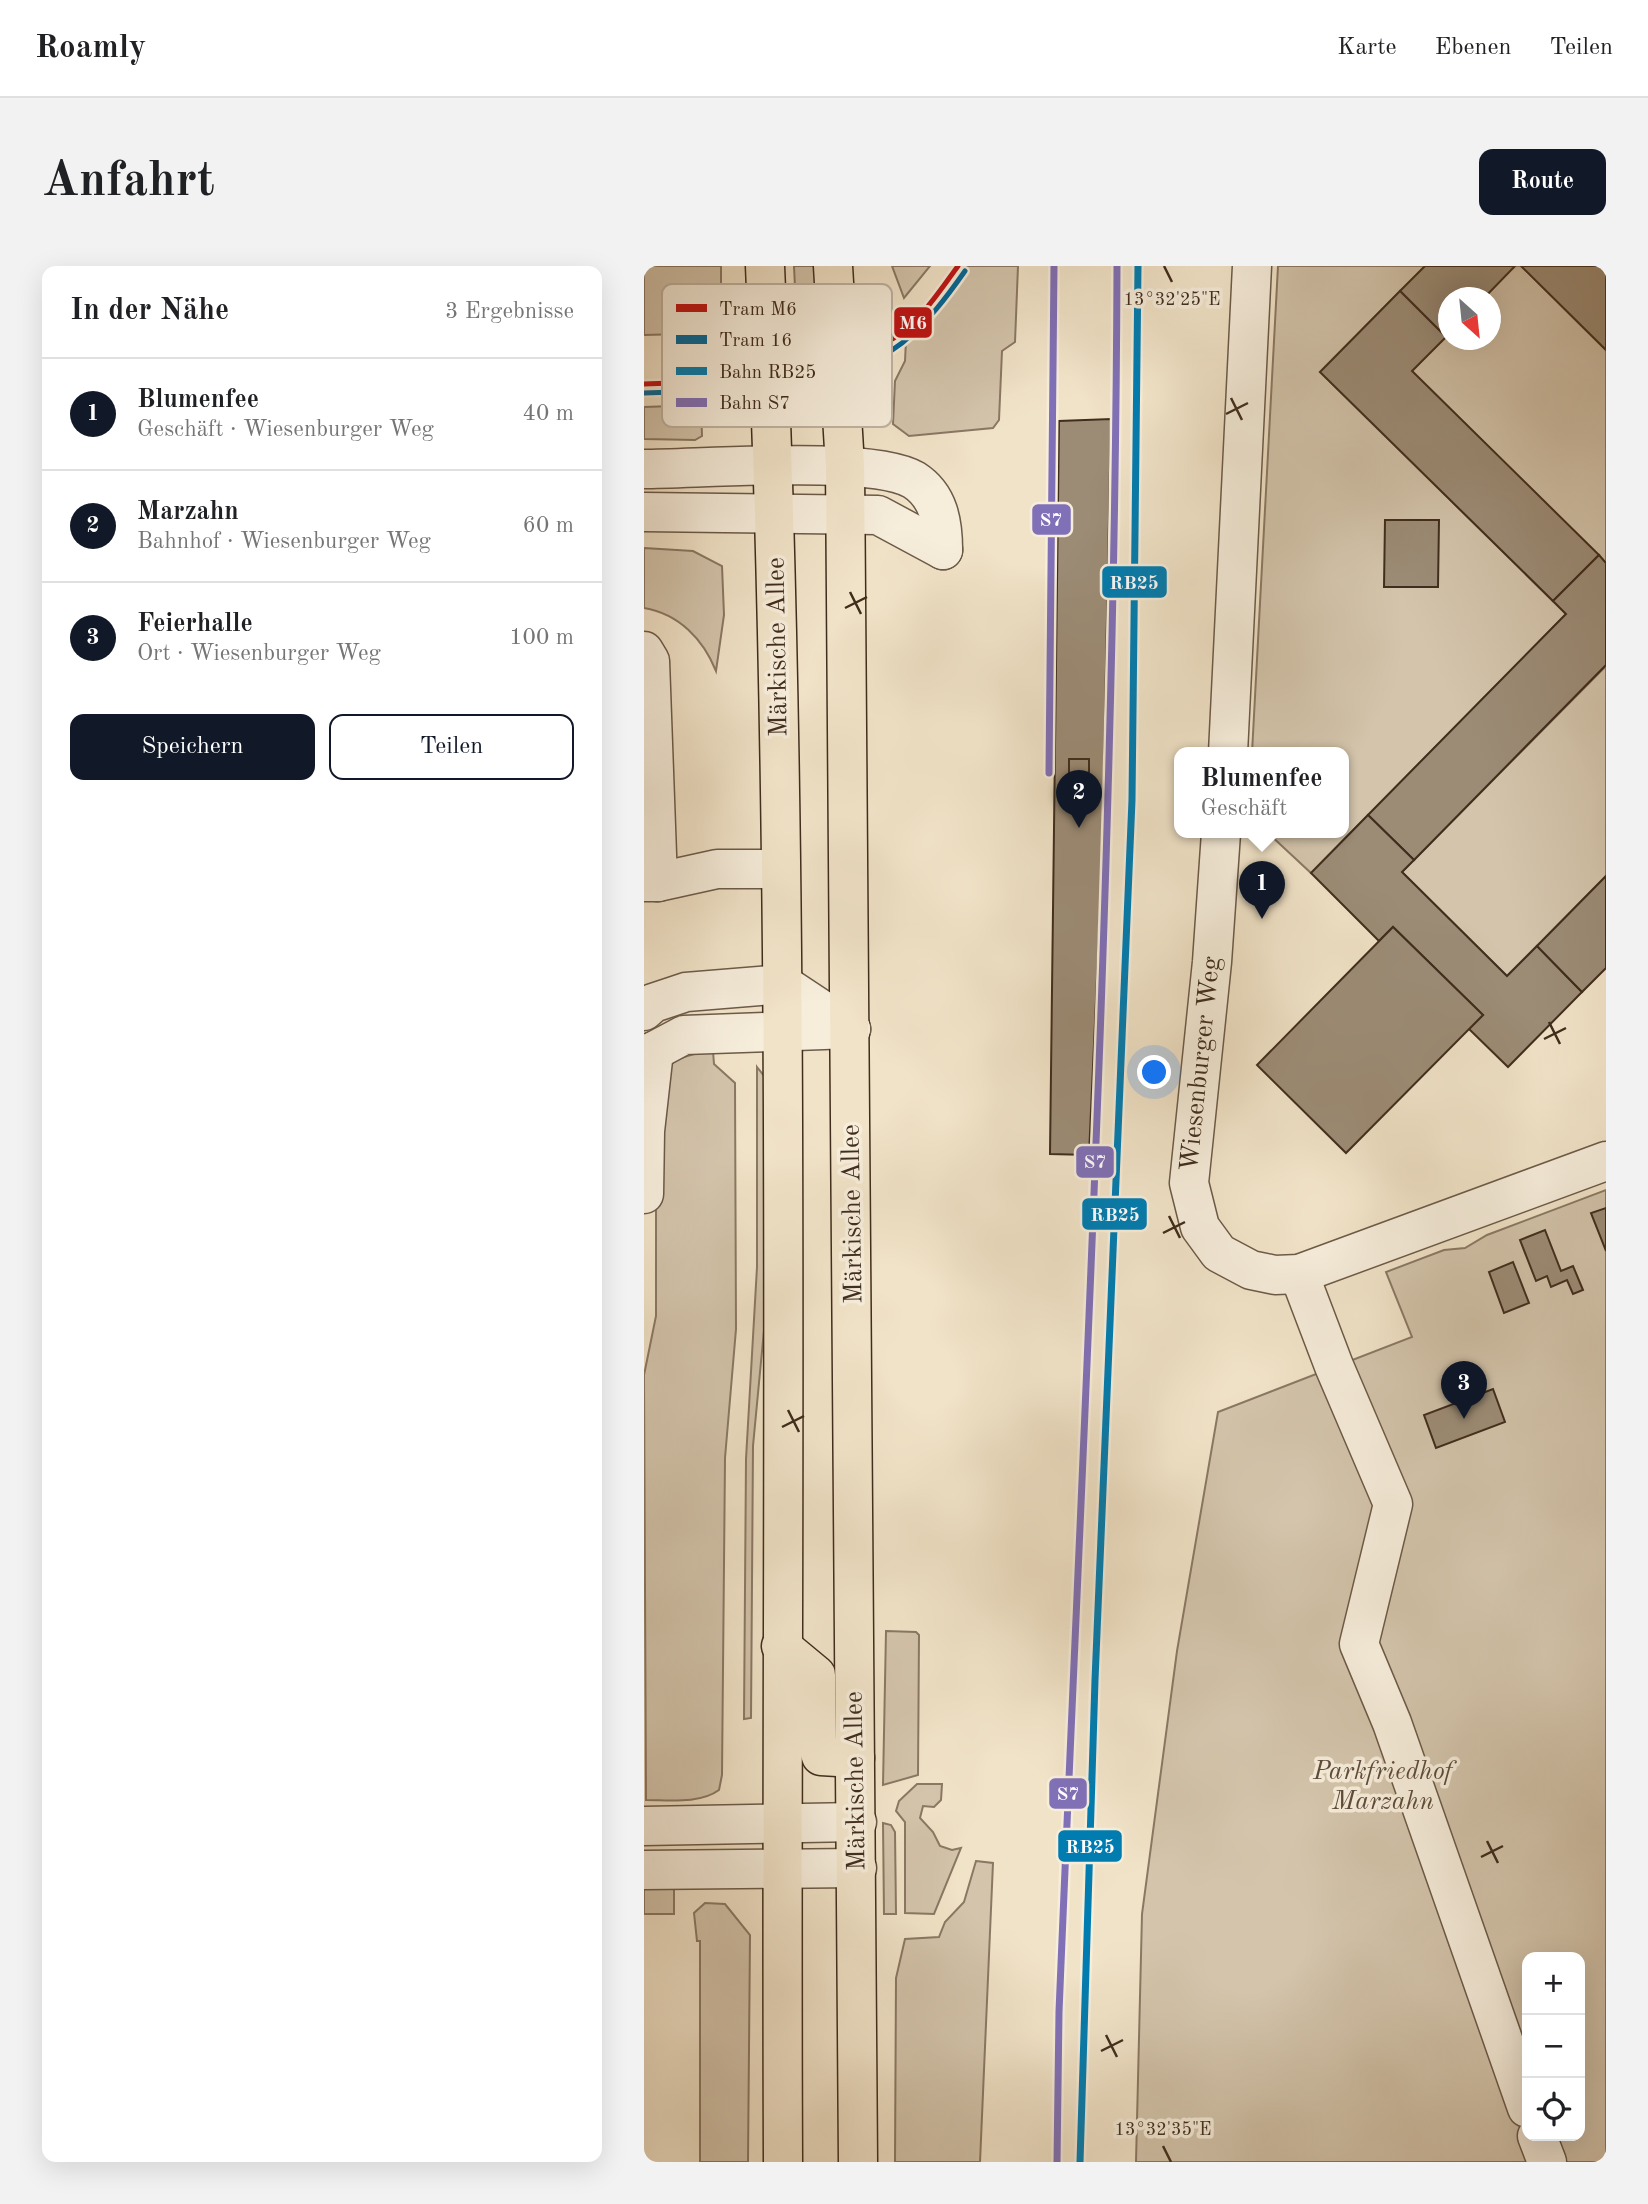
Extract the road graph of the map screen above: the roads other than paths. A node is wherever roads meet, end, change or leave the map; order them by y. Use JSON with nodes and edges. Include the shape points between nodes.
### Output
{"nodes":[{"id":1,"x":765,"y":266,"type":"edge"},
{"id":2,"x":833,"y":266,"type":"edge"},
{"id":3,"x":1252,"y":266,"type":"edge"},
{"id":4,"x":766,"y":284,"type":"edge"},
{"id":5,"x":834,"y":284,"type":"edge"},
{"id":6,"x":772,"y":427,"type":"edge"},
{"id":7,"x":843,"y":427,"type":"edge"},
{"id":8,"x":845,"y":466,"type":"junction"},
{"id":9,"x":774,"y":467,"type":"junction"},
{"id":10,"x":644,"y":469,"type":"edge"},
{"id":11,"x":644,"y":512,"type":"edge"},
{"id":12,"x":776,"y":513,"type":"junction"},
{"id":13,"x":845,"y":514,"type":"junction"},
{"id":14,"x":646,"y":658,"type":"edge"},
{"id":15,"x":1228,"y":747,"type":"edge"},
{"id":16,"x":1222,"y":838,"type":"edge"},
{"id":17,"x":780,"y":869,"type":"junction"},
{"id":18,"x":651,"y":882,"type":"edge"},
{"id":19,"x":783,"y":984,"type":"junction"},
{"id":20,"x":644,"y":1011,"type":"edge"},
{"id":21,"x":851,"y":1029,"type":"junction"},
{"id":22,"x":783,"y":1031,"type":"junction"},
{"id":23,"x":649,"y":1058,"type":"edge"},
{"id":24,"x":1606,"y":1161,"type":"edge"},
{"id":25,"x":644,"y":1194,"type":"edge"},
{"id":26,"x":1299,"y":1274,"type":"junction"},
{"id":27,"x":781,"y":1646,"type":"junction"},
{"id":28,"x":855,"y":1758,"type":"junction"},
{"id":29,"x":857,"y":1822,"type":"junction"},
{"id":30,"x":781,"y":1823,"type":"junction"},
{"id":31,"x":644,"y":1826,"type":"edge"},
{"id":32,"x":857,"y":1868,"type":"junction"},
{"id":33,"x":780,"y":1869,"type":"junction"},
{"id":34,"x":644,"y":1870,"type":"edge"},
{"id":35,"x":1522,"y":2094,"type":"edge"},
{"id":36,"x":1539,"y":2141,"type":"edge"},
{"id":37,"x":783,"y":2162,"type":"edge"},
{"id":38,"x":858,"y":2162,"type":"edge"},
{"id":39,"x":1547,"y":2162,"type":"edge"}],
"edges":[{"from":1,"to":4,"type":"main road","name":"Märkische Allee"},
{"from":2,"to":5,"type":"main road","name":"Märkische Allee"},
{"from":3,"to":15,"type":"street"},
{"from":6,"to":9,"type":"main road","name":"Märkische Allee"},
{"from":7,"to":8,"type":"main road","name":"Märkische Allee"},
{"from":8,"to":9,"type":"street"},
{"from":8,"to":13,"type":"main road","name":"Märkische Allee"},
{"from":8,"to":13,"type":"street","via":[[898,472],[916,481],[940,514],[943,550],[878,515]]},
{"from":9,"to":10,"type":"street"},
{"from":9,"to":12,"type":"main road","name":"Märkische Allee"},
{"from":11,"to":12,"type":"street"},
{"from":12,"to":13,"type":"street"},
{"from":12,"to":17,"type":"main road","name":"Märkische Allee"},
{"from":13,"to":21,"type":"main road","name":"Märkische Allee"},
{"from":14,"to":18,"type":"street"},
{"from":16,"to":26,"type":"street","name":"Wiesenburger Weg","via":[[1189,1183],[1199,1227],[1219,1252],[1251,1270]]},
{"from":17,"to":18,"type":"street","via":[[717,869]]},
{"from":17,"to":19,"type":"main road","name":"Märkische Allee"},
{"from":19,"to":20,"type":"street","via":[[686,992],[653,1003]]},
{"from":19,"to":21,"type":"street"},
{"from":19,"to":22,"type":"main road","name":"Märkische Allee"},
{"from":21,"to":22,"type":"street"},
{"from":21,"to":28,"type":"main road","name":"Märkische Allee"},
{"from":22,"to":23,"type":"street","via":[[684,1035]]},
{"from":22,"to":27,"type":"main road","name":"Märkische Allee"},
{"from":23,"to":25,"type":"street"},
{"from":24,"to":26,"type":"street","name":"Wiesenburger Weg"},
{"from":26,"to":35,"type":"street","via":[[1393,1504],[1359,1644],[1392,1723]]},
{"from":27,"to":28,"type":"main road","via":[[817,1675],[821,1756]]},
{"from":27,"to":30,"type":"main road","name":"Märkische Allee"},
{"from":28,"to":29,"type":"main road","name":"Märkische Allee"},
{"from":29,"to":30,"type":"street"},
{"from":29,"to":32,"type":"main road","name":"Märkische Allee"},
{"from":30,"to":31,"type":"street"},
{"from":30,"to":33,"type":"main road","name":"Märkische Allee"},
{"from":32,"to":33,"type":"street"},
{"from":32,"to":38,"type":"main road","name":"Märkische Allee"},
{"from":33,"to":34,"type":"street"},
{"from":33,"to":37,"type":"main road","name":"Märkische Allee"},
{"from":36,"to":39,"type":"street"}]}
